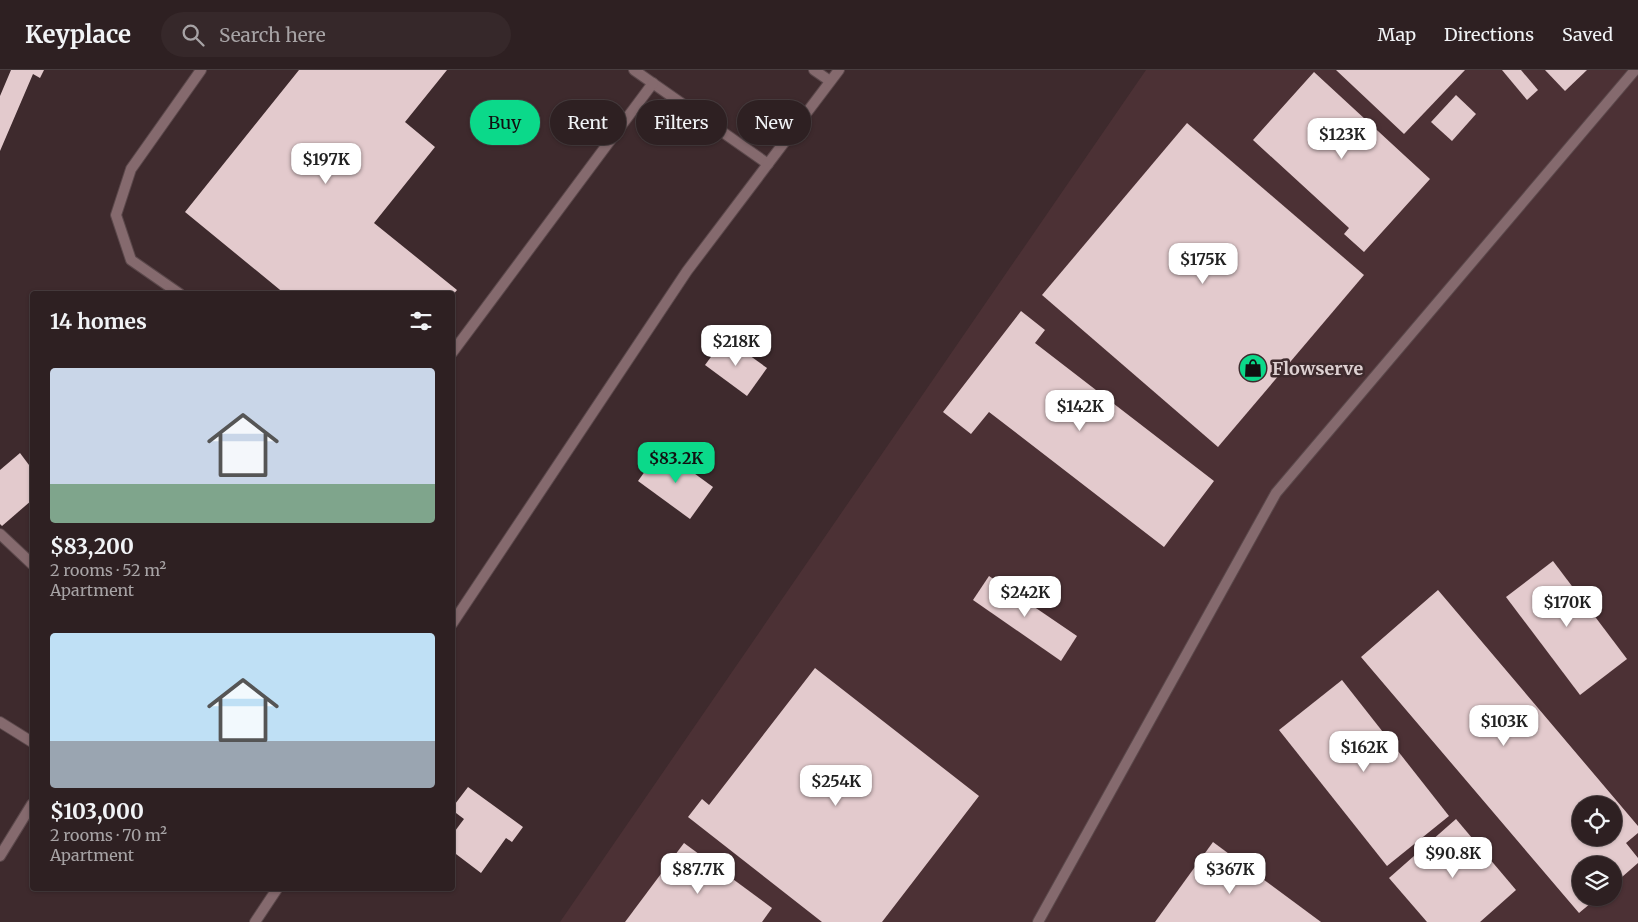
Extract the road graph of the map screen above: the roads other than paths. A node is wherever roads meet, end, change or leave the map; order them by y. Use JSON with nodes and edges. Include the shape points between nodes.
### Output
{"nodes":[{"id":1,"x":201,"y":70,"type":"edge"},
{"id":2,"x":634,"y":70,"type":"edge"},
{"id":3,"x":814,"y":70,"type":"edge"},
{"id":4,"x":839,"y":70,"type":"edge"},
{"id":5,"x":1635,"y":70,"type":"edge"},
{"id":6,"x":830,"y":82,"type":"junction"},
{"id":7,"x":653,"y":83,"type":"junction"},
{"id":8,"x":768,"y":164,"type":"junction"},
{"id":9,"x":176,"y":291,"type":"edge"},
{"id":10,"x":455,"y":349,"type":"edge"},
{"id":11,"x":0,"y":534,"type":"edge"},
{"id":12,"x":30,"y":562,"type":"edge"},
{"id":13,"x":455,"y":619,"type":"edge"},
{"id":14,"x":0,"y":722,"type":"edge"},
{"id":15,"x":30,"y":741,"type":"edge"},
{"id":16,"x":30,"y":807,"type":"edge"},
{"id":17,"x":0,"y":856,"type":"edge"},
{"id":18,"x":276,"y":891,"type":"edge"},
{"id":19,"x":255,"y":922,"type":"edge"},
{"id":20,"x":1038,"y":922,"type":"edge"}],
"edges":[{"from":1,"to":9,"type":"street","via":[[131,168],[116,215],[131,260]]},
{"from":2,"to":7,"type":"street"},
{"from":3,"to":6,"type":"street"},
{"from":4,"to":6,"type":"street"},
{"from":5,"to":20,"type":"street","via":[[1276,492]]},
{"from":6,"to":8,"type":"street"},
{"from":7,"to":8,"type":"street"},
{"from":7,"to":10,"type":"street"},
{"from":8,"to":13,"type":"street","via":[[687,271]]},
{"from":11,"to":12,"type":"street"},
{"from":14,"to":15,"type":"street"},
{"from":16,"to":17,"type":"street"},
{"from":18,"to":19,"type":"street"}]}
